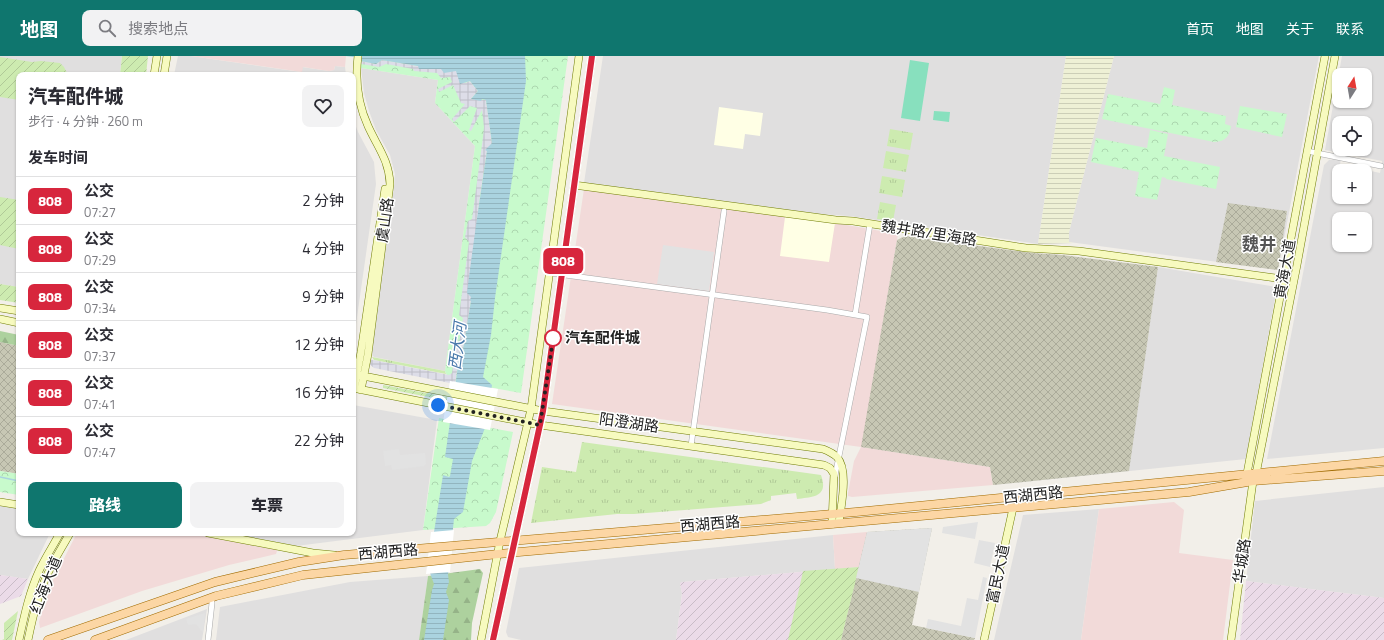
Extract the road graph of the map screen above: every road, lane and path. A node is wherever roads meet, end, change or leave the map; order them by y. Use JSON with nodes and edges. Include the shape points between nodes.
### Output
{"nodes":[{"id":1,"x":157,"y":56,"type":"edge"},
{"id":2,"x":167,"y":56,"type":"edge"},
{"id":3,"x":354,"y":56,"type":"edge"},
{"id":4,"x":358,"y":56,"type":"edge"},
{"id":5,"x":579,"y":56,"type":"edge"},
{"id":6,"x":592,"y":56,"type":"edge"},
{"id":7,"x":1325,"y":56,"type":"edge"},
{"id":8,"x":1334,"y":56,"type":"edge"},
{"id":9,"x":154,"y":72,"type":"edge"},
{"id":10,"x":164,"y":72,"type":"edge"},
{"id":11,"x":354,"y":72,"type":"edge"},
{"id":12,"x":356,"y":84,"type":"edge"},
{"id":13,"x":356,"y":96,"type":"edge"},
{"id":14,"x":1307,"y":151,"type":"junction"},
{"id":15,"x":1317,"y":153,"type":"junction"},
{"id":16,"x":1381,"y":166,"type":"dead end"},
{"id":17,"x":574,"y":185,"type":"junction"},
{"id":18,"x":724,"y":211,"type":"dead end"},
{"id":19,"x":870,"y":224,"type":"junction"},
{"id":20,"x":550,"y":273,"type":"junction"},
{"id":21,"x":562,"y":275,"type":"junction"},
{"id":22,"x":1283,"y":279,"type":"junction"},
{"id":23,"x":712,"y":295,"type":"junction"},
{"id":24,"x":0,"y":308,"type":"edge"},
{"id":25,"x":16,"y":311,"type":"edge"},
{"id":26,"x":855,"y":315,"type":"junction"},
{"id":27,"x":0,"y":319,"type":"edge"},
{"id":28,"x":16,"y":322,"type":"edge"},
{"id":29,"x":358,"y":375,"type":"edge"},
{"id":30,"x":356,"y":389,"type":"edge"},
{"id":31,"x":531,"y":409,"type":"junction"},
{"id":32,"x":543,"y":411,"type":"junction"},
{"id":33,"x":528,"y":422,"type":"junction"},
{"id":34,"x":540,"y":425,"type":"junction"},
{"id":35,"x":693,"y":432,"type":"junction"},
{"id":36,"x":691,"y":446,"type":"junction"},
{"id":37,"x":838,"y":459,"type":"junction"},
{"id":38,"x":1384,"y":462,"type":"edge"},
{"id":39,"x":1384,"y":471,"type":"edge"},
{"id":40,"x":1251,"y":478,"type":"junction"},
{"id":41,"x":835,"y":482,"type":"junction"},
{"id":42,"x":0,"y":498,"type":"edge"},
{"id":43,"x":16,"y":501,"type":"edge"},
{"id":44,"x":0,"y":502,"type":"edge"},
{"id":45,"x":16,"y":505,"type":"edge"},
{"id":46,"x":1013,"y":508,"type":"junction"},
{"id":47,"x":836,"y":513,"type":"junction"},
{"id":48,"x":835,"y":524,"type":"junction"},
{"id":49,"x":58,"y":536,"type":"edge"},
{"id":50,"x":68,"y":536,"type":"edge"},
{"id":51,"x":224,"y":536,"type":"edge"},
{"id":52,"x":514,"y":541,"type":"junction"},
{"id":53,"x":500,"y":542,"type":"junction"},
{"id":54,"x":512,"y":553,"type":"junction"},
{"id":55,"x":498,"y":554,"type":"junction"},
{"id":56,"x":344,"y":555,"type":"junction"},
{"id":57,"x":211,"y":597,"type":"junction"},
{"id":58,"x":19,"y":640,"type":"edge"},
{"id":59,"x":28,"y":640,"type":"edge"},
{"id":60,"x":48,"y":640,"type":"edge"},
{"id":61,"x":95,"y":640,"type":"edge"},
{"id":62,"x":208,"y":640,"type":"edge"},
{"id":63,"x":481,"y":640,"type":"edge"},
{"id":64,"x":493,"y":640,"type":"edge"},
{"id":65,"x":984,"y":640,"type":"edge"},
{"id":66,"x":1231,"y":640,"type":"edge"}],
"edges":[{"from":1,"to":9,"type":"street"},
{"from":2,"to":10,"type":"street"},
{"from":3,"to":11,"type":"street","name":"虞山路"},
{"from":4,"to":11,"type":"street","name":"虞山路"},
{"from":5,"to":20,"type":"street"},
{"from":6,"to":17,"type":"street"},
{"from":7,"to":14,"type":"street","name":"黄海大道"},
{"from":8,"to":15,"type":"street","name":"黄海大道"},
{"from":12,"to":29,"type":"street","name":"虞山路","via":[[367,124],[390,171],[368,354]]},
{"from":13,"to":29,"type":"street","name":"虞山路","via":[[362,120],[381,159],[386,178]]},
{"from":14,"to":15,"type":"street"},
{"from":14,"to":22,"type":"street","name":"黄海大道"},
{"from":15,"to":16,"type":"street"},
{"from":15,"to":40,"type":"street","name":"黄海大道"},
{"from":17,"to":19,"type":"street","name":"魏井路/里海路"},
{"from":17,"to":21,"type":"street"},
{"from":18,"to":23,"type":"street"},
{"from":19,"to":22,"type":"street","name":"魏井路/里海路","via":[[1026,248],[1072,251]]},
{"from":19,"to":26,"type":"street"},
{"from":20,"to":21,"type":"street"},
{"from":20,"to":31,"type":"street"},
{"from":21,"to":23,"type":"street"},
{"from":21,"to":32,"type":"street"},
{"from":22,"to":40,"type":"street","name":"黄海大道"},
{"from":23,"to":26,"type":"street"},
{"from":23,"to":35,"type":"street"},
{"from":24,"to":25,"type":"street"},
{"from":26,"to":37,"type":"street","via":[[867,317]]},
{"from":27,"to":28,"type":"street"},
{"from":29,"to":30,"type":"street","name":"虞山路"},
{"from":29,"to":31,"type":"street","name":"阳澄湖路"},
{"from":30,"to":33,"type":"street","name":"阳澄湖路"},
{"from":31,"to":32,"type":"street","name":"阳澄湖路"},
{"from":31,"to":33,"type":"street"},
{"from":32,"to":34,"type":"street"},
{"from":32,"to":35,"type":"street","name":"阳澄湖路"},
{"from":33,"to":34,"type":"street","name":"阳澄湖路"},
{"from":33,"to":53,"type":"street"},
{"from":34,"to":36,"type":"street","name":"阳澄湖路"},
{"from":34,"to":52,"type":"street"},
{"from":35,"to":36,"type":"street"},
{"from":35,"to":37,"type":"street","name":"阳澄湖路","via":[[823,450],[831,452]]},
{"from":36,"to":41,"type":"street","name":"阳澄湖路","via":[[824,465],[833,471]]},
{"from":37,"to":41,"type":"street"},
{"from":37,"to":47,"type":"street","via":[[843,473]]},
{"from":38,"to":40,"type":"main road","name":"西湖西路"},
{"from":39,"to":40,"type":"main road","name":"西湖西路"},
{"from":40,"to":46,"type":"main road","name":"西湖西路","via":[[1189,492]]},
{"from":40,"to":47,"type":"main road","name":"西湖西路"},
{"from":40,"to":66,"type":"street","name":"华城路"},
{"from":41,"to":47,"type":"street"},
{"from":42,"to":43,"type":"street"},
{"from":44,"to":45,"type":"street"},
{"from":46,"to":48,"type":"main road","name":"西湖西路"},
{"from":46,"to":65,"type":"street","name":"富民大道"},
{"from":47,"to":48,"type":"street"},
{"from":47,"to":52,"type":"main road","name":"西湖西路"},
{"from":48,"to":54,"type":"main road","name":"西湖西路"},
{"from":49,"to":58,"type":"street","name":"红海大道","via":[[33,586]]},
{"from":50,"to":59,"type":"street","name":"红海大道","via":[[42,586]]},
{"from":51,"to":56,"type":"street","via":[[313,553]]},
{"from":52,"to":53,"type":"main road","name":"西湖西路"},
{"from":52,"to":54,"type":"street"},
{"from":53,"to":55,"type":"street"},
{"from":53,"to":56,"type":"main road","name":"西湖西路"},
{"from":54,"to":55,"type":"main road","name":"西湖西路"},
{"from":54,"to":64,"type":"street"},
{"from":55,"to":57,"type":"main road","name":"西湖西路","via":[[303,575]]},
{"from":55,"to":63,"type":"street"},
{"from":56,"to":60,"type":"main road","name":"西湖西路","via":[[299,562],[216,582]]},
{"from":57,"to":61,"type":"main road","name":"西湖西路"},
{"from":57,"to":62,"type":"street"}]}
